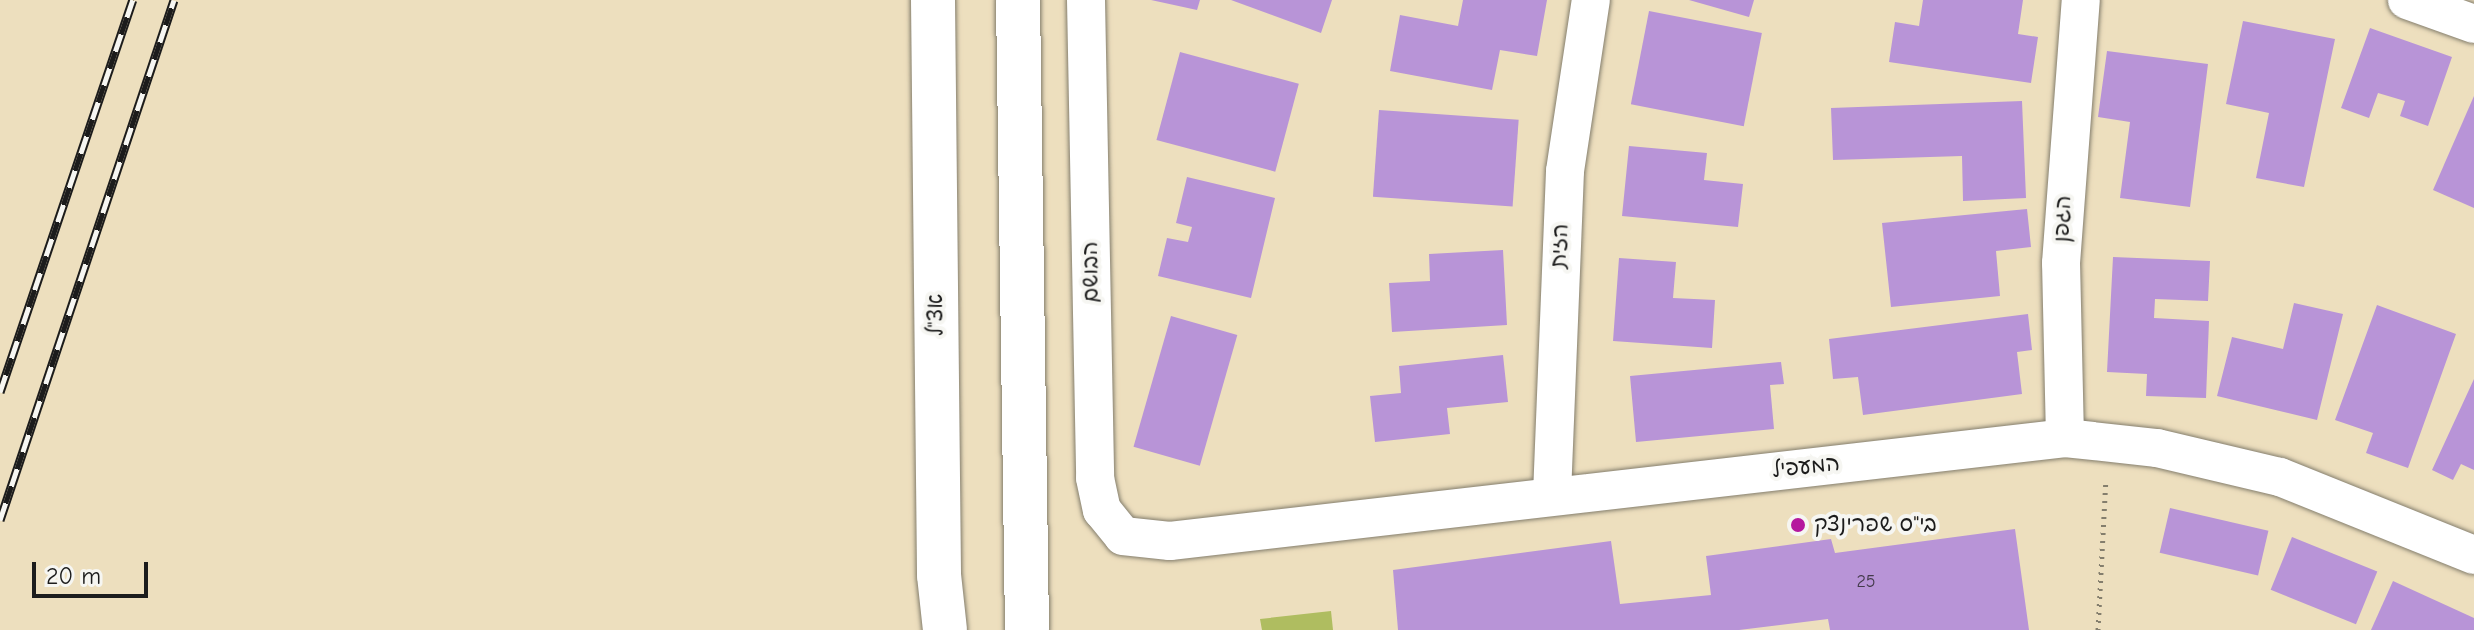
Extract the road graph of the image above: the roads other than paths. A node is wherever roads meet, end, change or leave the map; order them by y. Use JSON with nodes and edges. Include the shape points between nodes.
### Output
{"nodes":[{"id":1,"x":933,"y":0,"type":"edge"},
{"id":2,"x":1018,"y":0,"type":"edge"},
{"id":3,"x":1086,"y":0,"type":"edge"},
{"id":4,"x":1591,"y":0,"type":"edge"},
{"id":5,"x":2081,"y":0,"type":"edge"},
{"id":6,"x":2407,"y":0,"type":"edge"},
{"id":7,"x":2474,"y":24,"type":"edge"},
{"id":8,"x":2065,"y":438,"type":"junction"},
{"id":9,"x":1552,"y":495,"type":"junction"},
{"id":10,"x":1123,"y":536,"type":"joint"},
{"id":11,"x":2474,"y":555,"type":"edge"},
{"id":12,"x":945,"y":630,"type":"edge"},
{"id":13,"x":1027,"y":630,"type":"edge"}],
"edges":[{"from":1,"to":12,"type":"main road","name":"אצ\"ל","via":[[939,575]]},
{"from":2,"to":13,"type":"main road"},
{"from":3,"to":10,"type":"street","name":"הבושם","via":[[1095,478],[1102,510]]},
{"from":4,"to":9,"type":"street","name":"הזית","via":[[1565,171]]},
{"from":5,"to":8,"type":"street","name":"הגפן","via":[[2061,263]]},
{"from":6,"to":7,"type":"street"},
{"from":8,"to":9,"type":"street","name":"המעפיל"},
{"from":8,"to":11,"type":"street","name":"המעפיל","via":[[2109,440],[2280,477]]},
{"from":9,"to":10,"type":"street","name":"המעפיל","via":[[1170,541]]}]}
